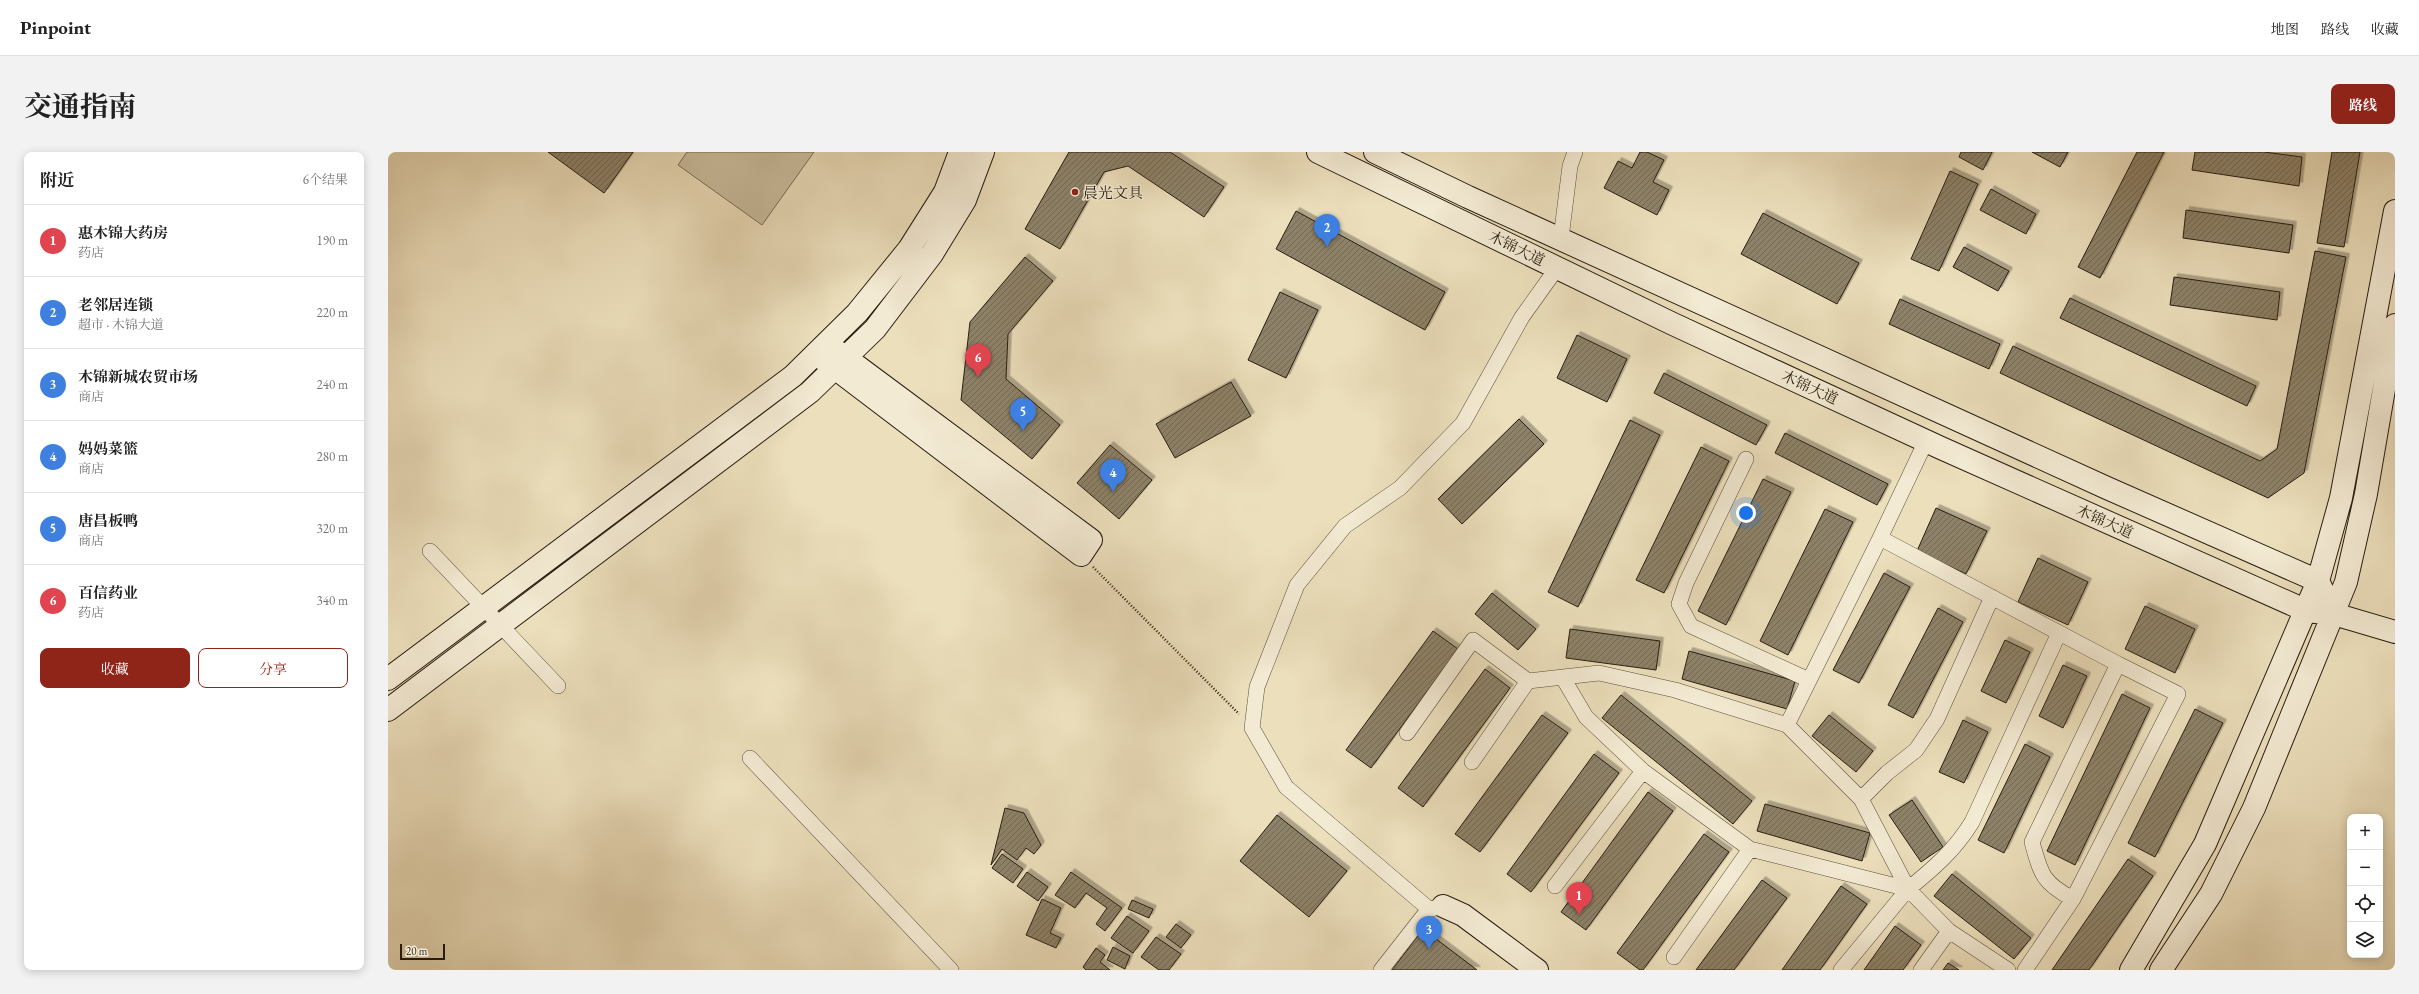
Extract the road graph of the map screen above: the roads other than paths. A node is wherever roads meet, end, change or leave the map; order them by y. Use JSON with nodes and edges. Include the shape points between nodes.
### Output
{"nodes":[{"id":1,"x":960,"y":152,"type":"edge"},
{"id":2,"x":983,"y":152,"type":"edge"},
{"id":3,"x":1318,"y":152,"type":"edge"},
{"id":4,"x":1375,"y":152,"type":"edge"},
{"id":5,"x":1575,"y":152,"type":"edge"},
{"id":6,"x":2395,"y":211,"type":"edge"},
{"id":7,"x":1561,"y":238,"type":"junction"},
{"id":8,"x":1557,"y":268,"type":"junction"},
{"id":9,"x":2395,"y":326,"type":"edge"},
{"id":10,"x":821,"y":349,"type":"junction"},
{"id":11,"x":841,"y":363,"type":"junction"},
{"id":12,"x":2391,"y":371,"type":"edge"},
{"id":13,"x":1926,"y":441,"type":"junction"},
{"id":14,"x":1746,"y":459,"type":"dead end"},
{"id":15,"x":1880,"y":538,"type":"junction"},
{"id":16,"x":430,"y":550,"type":"dead end"},
{"id":17,"x":1081,"y":555,"type":"road end"},
{"id":18,"x":2318,"y":581,"type":"junction"},
{"id":19,"x":1992,"y":597,"type":"junction"},
{"id":20,"x":484,"y":607,"type":"junction"},
{"id":21,"x":2307,"y":611,"type":"junction"},
{"id":22,"x":2334,"y":614,"type":"junction"},
{"id":23,"x":501,"y":626,"type":"junction"},
{"id":24,"x":2395,"y":632,"type":"edge"},
{"id":25,"x":2059,"y":633,"type":"junction"},
{"id":26,"x":2118,"y":664,"type":"junction"},
{"id":27,"x":1563,"y":678,"type":"junction"},
{"id":28,"x":388,"y":679,"type":"edge"},
{"id":29,"x":1809,"y":680,"type":"junction"},
{"id":30,"x":1528,"y":681,"type":"junction"},
{"id":31,"x":558,"y":686,"type":"dead end"},
{"id":32,"x":388,"y":710,"type":"edge"},
{"id":33,"x":1787,"y":725,"type":"junction"},
{"id":34,"x":1407,"y":733,"type":"dead end"},
{"id":35,"x":750,"y":758,"type":"dead end"},
{"id":36,"x":1472,"y":762,"type":"dead end"},
{"id":37,"x":1643,"y":771,"type":"junction"},
{"id":38,"x":1861,"y":799,"type":"junction"},
{"id":39,"x":1750,"y":850,"type":"junction"},
{"id":40,"x":1555,"y":886,"type":"dead end"},
{"id":41,"x":1908,"y":889,"type":"junction"},
{"id":42,"x":2073,"y":899,"type":"junction"},
{"id":43,"x":1436,"y":907,"type":"junction"},
{"id":44,"x":1949,"y":931,"type":"junction"},
{"id":45,"x":1674,"y":957,"type":"dead end"},
{"id":46,"x":951,"y":970,"type":"edge"},
{"id":47,"x":1380,"y":970,"type":"edge"},
{"id":48,"x":1537,"y":970,"type":"edge"},
{"id":49,"x":1841,"y":970,"type":"edge"},
{"id":50,"x":1921,"y":970,"type":"edge"},
{"id":51,"x":2008,"y":970,"type":"edge"},
{"id":52,"x":2025,"y":970,"type":"edge"},
{"id":53,"x":2131,"y":970,"type":"edge"},
{"id":54,"x":2161,"y":970,"type":"edge"}],
"edges":[{"from":1,"to":10,"type":"street","via":[[945,192],[909,249],[857,313]]},
{"from":2,"to":11,"type":"street","via":[[965,200],[932,254],[875,329]]},
{"from":3,"to":8,"type":"street","name":"木锦大道"},
{"from":4,"to":7,"type":"street","name":"木锦大道"},
{"from":5,"to":7,"type":"street","via":[[1570,166]]},
{"from":6,"to":18,"type":"street","via":[[2341,498]]},
{"from":7,"to":18,"type":"street","name":"木锦大道"},
{"from":8,"to":13,"type":"street","name":"木锦大道"},
{"from":8,"to":43,"type":"street","via":[[1522,317],[1463,424],[1400,488],[1345,526],[1297,585],[1257,687],[1252,728],[1286,787]]},
{"from":9,"to":12,"type":"street"},
{"from":10,"to":11,"type":"street"},
{"from":10,"to":20,"type":"street","via":[[794,376]]},
{"from":11,"to":17,"type":"street"},
{"from":11,"to":23,"type":"street","via":[[810,392]]},
{"from":12,"to":22,"type":"street","via":[[2346,582]]},
{"from":13,"to":15,"type":"street"},
{"from":13,"to":21,"type":"street","name":"木锦大道"},
{"from":14,"to":29,"type":"street","via":[[1686,583],[1679,604],[1691,626]]},
{"from":15,"to":19,"type":"street"},
{"from":15,"to":29,"type":"street"},
{"from":16,"to":20,"type":"street"},
{"from":18,"to":21,"type":"street"},
{"from":18,"to":22,"type":"street"},
{"from":19,"to":25,"type":"street"},
{"from":19,"to":38,"type":"street","via":[[1937,719],[1916,750],[1887,772]]},
{"from":20,"to":23,"type":"street"},
{"from":20,"to":28,"type":"street"},
{"from":21,"to":22,"type":"street","name":"木锦大道"},
{"from":21,"to":53,"type":"street","via":[[2205,844]]},
{"from":22,"to":24,"type":"street","name":"木锦大道"},
{"from":22,"to":54,"type":"street","via":[[2250,815],[2211,894]]},
{"from":23,"to":31,"type":"street"},
{"from":23,"to":32,"type":"street"},
{"from":25,"to":26,"type":"street"},
{"from":25,"to":41,"type":"street","via":[[1972,822],[1960,842],[1942,862]]},
{"from":26,"to":42,"type":"street","via":[[2032,842],[2040,871],[2053,888]]},
{"from":26,"to":42,"type":"street","via":[[2178,694]]},
{"from":27,"to":30,"type":"street"},
{"from":27,"to":33,"type":"street","via":[[1599,673],[1675,690]]},
{"from":27,"to":37,"type":"street","via":[[1586,716]]},
{"from":29,"to":33,"type":"street"},
{"from":30,"to":34,"type":"street","via":[[1473,640]]},
{"from":30,"to":36,"type":"street"},
{"from":33,"to":38,"type":"street"},
{"from":35,"to":46,"type":"street"},
{"from":37,"to":39,"type":"street"},
{"from":37,"to":40,"type":"street"},
{"from":38,"to":41,"type":"street"},
{"from":39,"to":41,"type":"street"},
{"from":39,"to":45,"type":"street"},
{"from":41,"to":44,"type":"street"},
{"from":41,"to":49,"type":"street"},
{"from":42,"to":52,"type":"street"},
{"from":43,"to":47,"type":"street"},
{"from":43,"to":48,"type":"street","via":[[1462,914]]},
{"from":44,"to":50,"type":"street"},
{"from":44,"to":51,"type":"street"}]}
